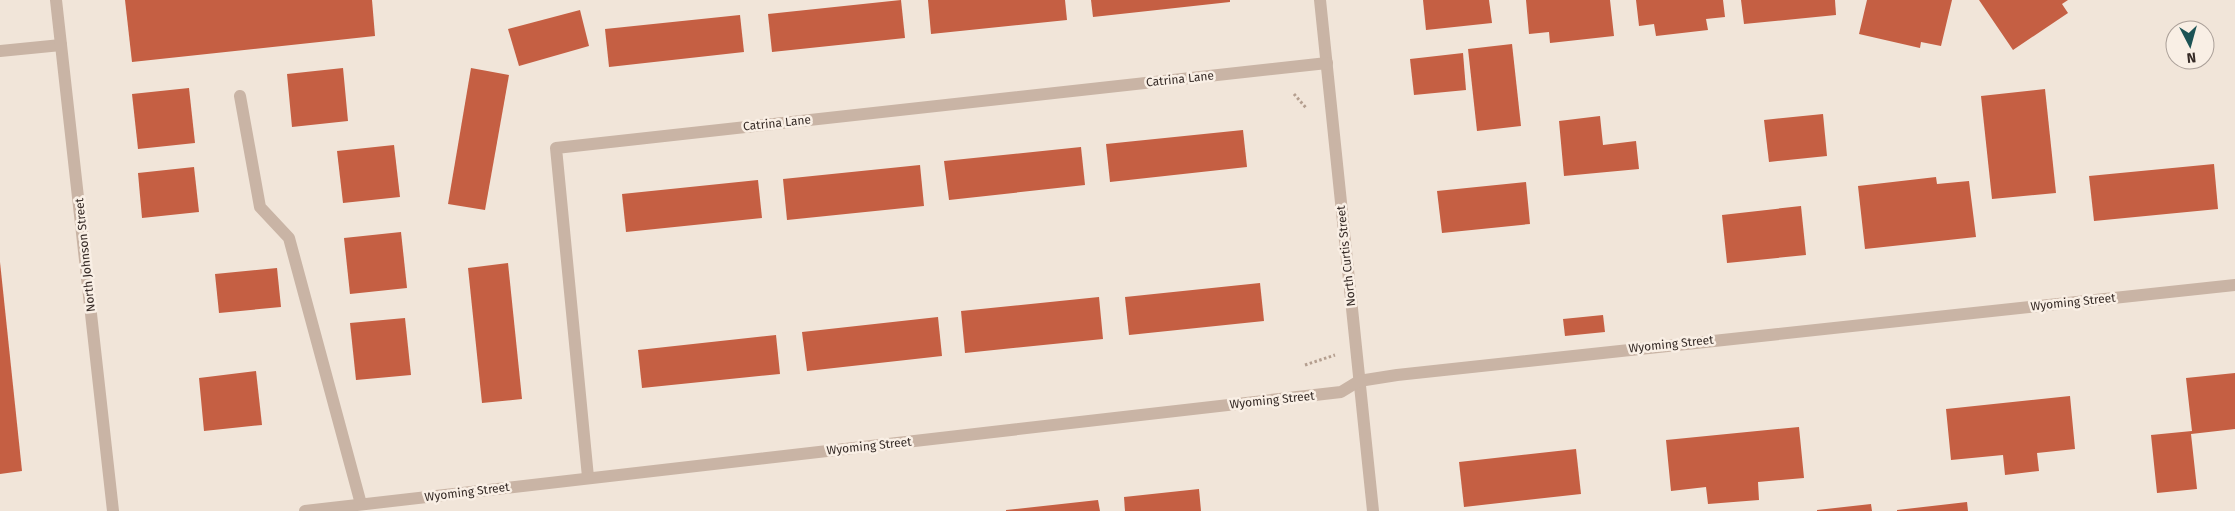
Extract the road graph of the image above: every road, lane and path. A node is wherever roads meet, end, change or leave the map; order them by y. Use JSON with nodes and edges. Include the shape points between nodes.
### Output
{"nodes":[{"id":1,"x":56,"y":0,"type":"edge"},
{"id":2,"x":1320,"y":0,"type":"edge"},
{"id":3,"x":61,"y":45,"type":"junction"},
{"id":4,"x":0,"y":51,"type":"edge"},
{"id":5,"x":1327,"y":63,"type":"junction"},
{"id":6,"x":240,"y":96,"type":"dead end"},
{"id":7,"x":2235,"y":285,"type":"edge"},
{"id":8,"x":1336,"y":354,"type":"dead end"},
{"id":9,"x":1305,"y":365,"type":"dead end"},
{"id":10,"x":1359,"y":380,"type":"junction"},
{"id":11,"x":588,"y":477,"type":"junction"},
{"id":12,"x":362,"y":504,"type":"junction"},
{"id":13,"x":113,"y":511,"type":"edge"},
{"id":14,"x":305,"y":511,"type":"edge"},
{"id":15,"x":1373,"y":511,"type":"edge"}],
"edges":[{"from":1,"to":3,"type":"street","name":"North Johnson Street"},
{"from":2,"to":5,"type":"street","name":"North Curtis Street"},
{"from":3,"to":4,"type":"street"},
{"from":3,"to":13,"type":"street","name":"North Johnson Street"},
{"from":5,"to":10,"type":"street","name":"North Curtis Street"},
{"from":5,"to":11,"type":"street","name":"Catrina Lane","via":[[556,148]]},
{"from":6,"to":12,"type":"street","via":[[260,207],[289,238]]},
{"from":7,"to":10,"type":"street","name":"Wyoming Street","via":[[1648,346]]},
{"from":8,"to":9,"type":"path"},
{"from":10,"to":11,"type":"street","name":"Wyoming Street","via":[[1341,392]]},
{"from":10,"to":15,"type":"street","name":"North Curtis Street"},
{"from":11,"to":12,"type":"street","name":"Wyoming Street"},
{"from":12,"to":14,"type":"street","name":"Wyoming Street"}]}
